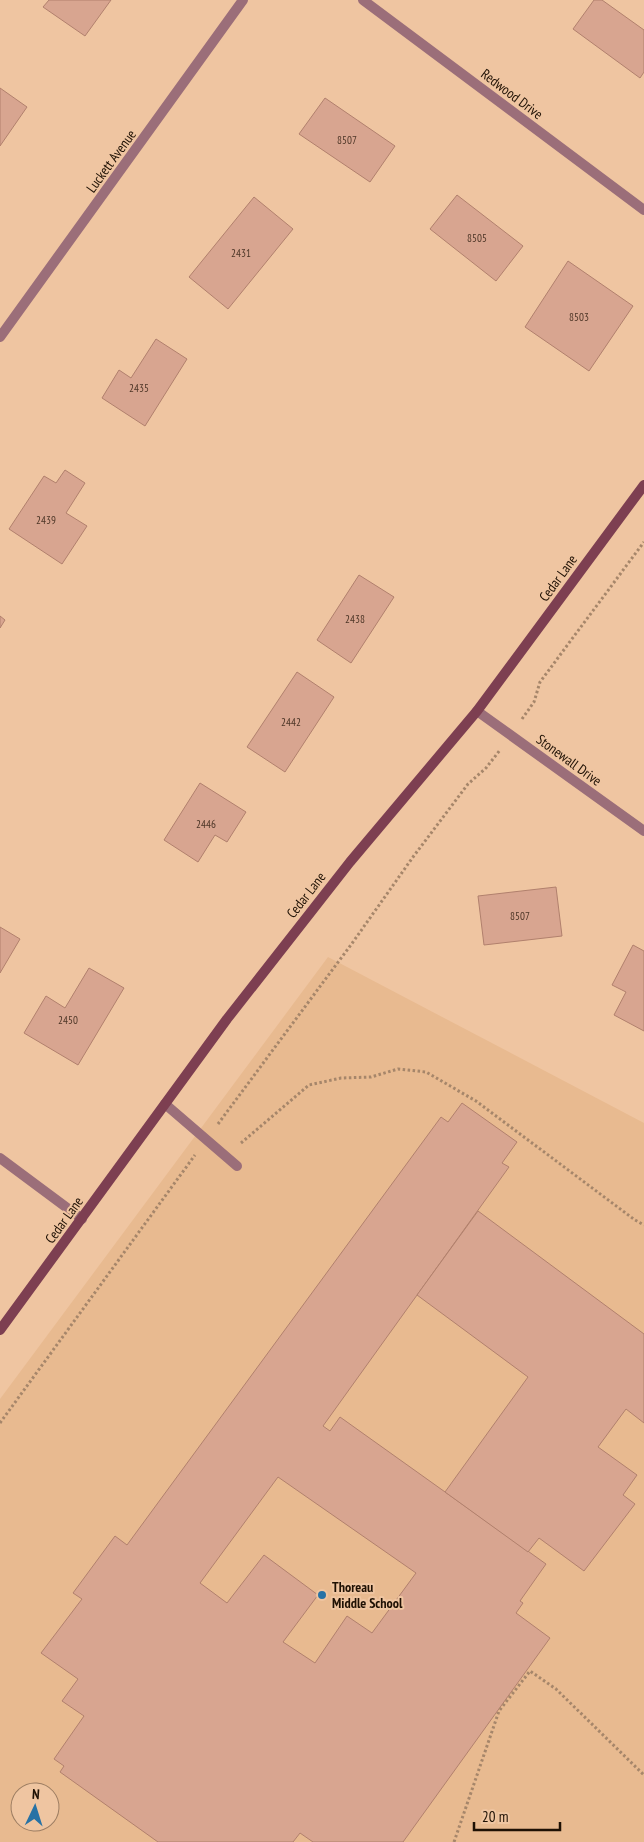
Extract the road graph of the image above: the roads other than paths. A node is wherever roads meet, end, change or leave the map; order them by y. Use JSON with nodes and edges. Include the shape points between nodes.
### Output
{"nodes":[{"id":1,"x":244,"y":0,"type":"edge"},
{"id":2,"x":363,"y":0,"type":"edge"},
{"id":3,"x":644,"y":210,"type":"edge"},
{"id":4,"x":0,"y":336,"type":"edge"},
{"id":5,"x":644,"y":484,"type":"edge"},
{"id":6,"x":477,"y":711,"type":"junction"},
{"id":7,"x":644,"y":831,"type":"edge"},
{"id":8,"x":165,"y":1104,"type":"junction"},
{"id":9,"x":0,"y":1158,"type":"edge"},
{"id":10,"x":237,"y":1166,"type":"dead end"},
{"id":11,"x":82,"y":1218,"type":"junction"},
{"id":12,"x":0,"y":1330,"type":"edge"}],
"edges":[{"from":1,"to":4,"type":"street","name":"Luckett Avenue"},
{"from":2,"to":3,"type":"street","name":"Redwood Drive"},
{"from":5,"to":6,"type":"main road","name":"Cedar Lane"},
{"from":6,"to":7,"type":"street","name":"Stonewall Drive"},
{"from":6,"to":8,"type":"main road","name":"Cedar Lane","via":[[350,862]]},
{"from":8,"to":10,"type":"street"},
{"from":8,"to":11,"type":"main road","name":"Cedar Lane"},
{"from":9,"to":11,"type":"street"},
{"from":11,"to":12,"type":"main road","name":"Cedar Lane"}]}
